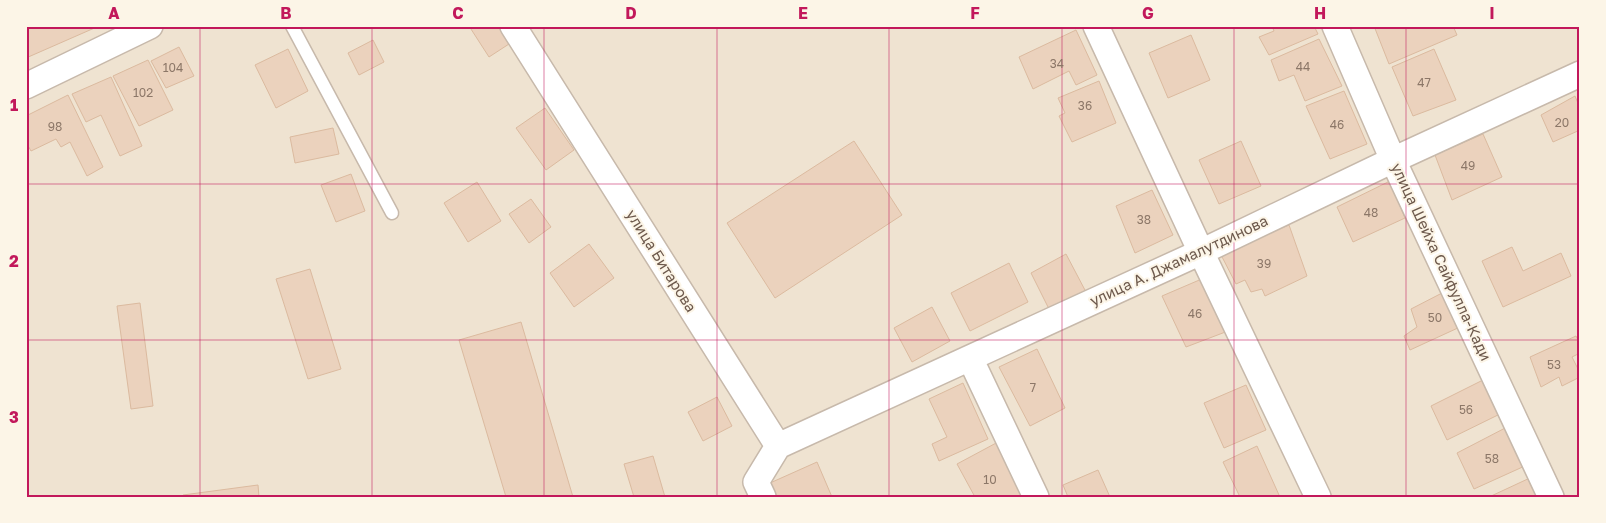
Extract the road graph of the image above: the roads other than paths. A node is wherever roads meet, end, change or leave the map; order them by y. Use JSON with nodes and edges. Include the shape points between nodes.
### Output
{"nodes":[{"id":1,"x":150,"y":26,"type":"edge"},
{"id":2,"x":292,"y":26,"type":"edge"},
{"id":3,"x":513,"y":26,"type":"edge"},
{"id":4,"x":1096,"y":26,"type":"edge"},
{"id":5,"x":1335,"y":26,"type":"edge"},
{"id":6,"x":1580,"y":74,"type":"edge"},
{"id":7,"x":26,"y":86,"type":"edge"},
{"id":8,"x":1393,"y":160,"type":"junction"},
{"id":9,"x":392,"y":213,"type":"dead end"},
{"id":10,"x":1201,"y":252,"type":"junction"},
{"id":11,"x":970,"y":358,"type":"junction"},
{"id":12,"x":778,"y":446,"type":"junction"},
{"id":13,"x":763,"y":497,"type":"edge"},
{"id":14,"x":1036,"y":497,"type":"edge"},
{"id":15,"x":1318,"y":497,"type":"edge"},
{"id":16,"x":1551,"y":497,"type":"edge"}],
"edges":[{"from":1,"to":7,"type":"street"},
{"from":2,"to":9,"type":"lane"},
{"from":3,"to":12,"type":"street","name":"улица Битарова"},
{"from":4,"to":10,"type":"street"},
{"from":5,"to":8,"type":"street","name":"улица Шейха Сайфулла-Кади"},
{"from":6,"to":8,"type":"street","name":"улица А. Джамалутдинова"},
{"from":8,"to":10,"type":"street","name":"улица А. Джамалутдинова"},
{"from":8,"to":16,"type":"street","name":"улица Шейха Сайфулла-Кади"},
{"from":10,"to":11,"type":"street","name":"улица А. Джамалутдинова"},
{"from":10,"to":15,"type":"street"},
{"from":11,"to":12,"type":"street","name":"улица А. Джамалутдинова"},
{"from":11,"to":14,"type":"street"},
{"from":12,"to":13,"type":"street","via":[[756,482]]}]}
